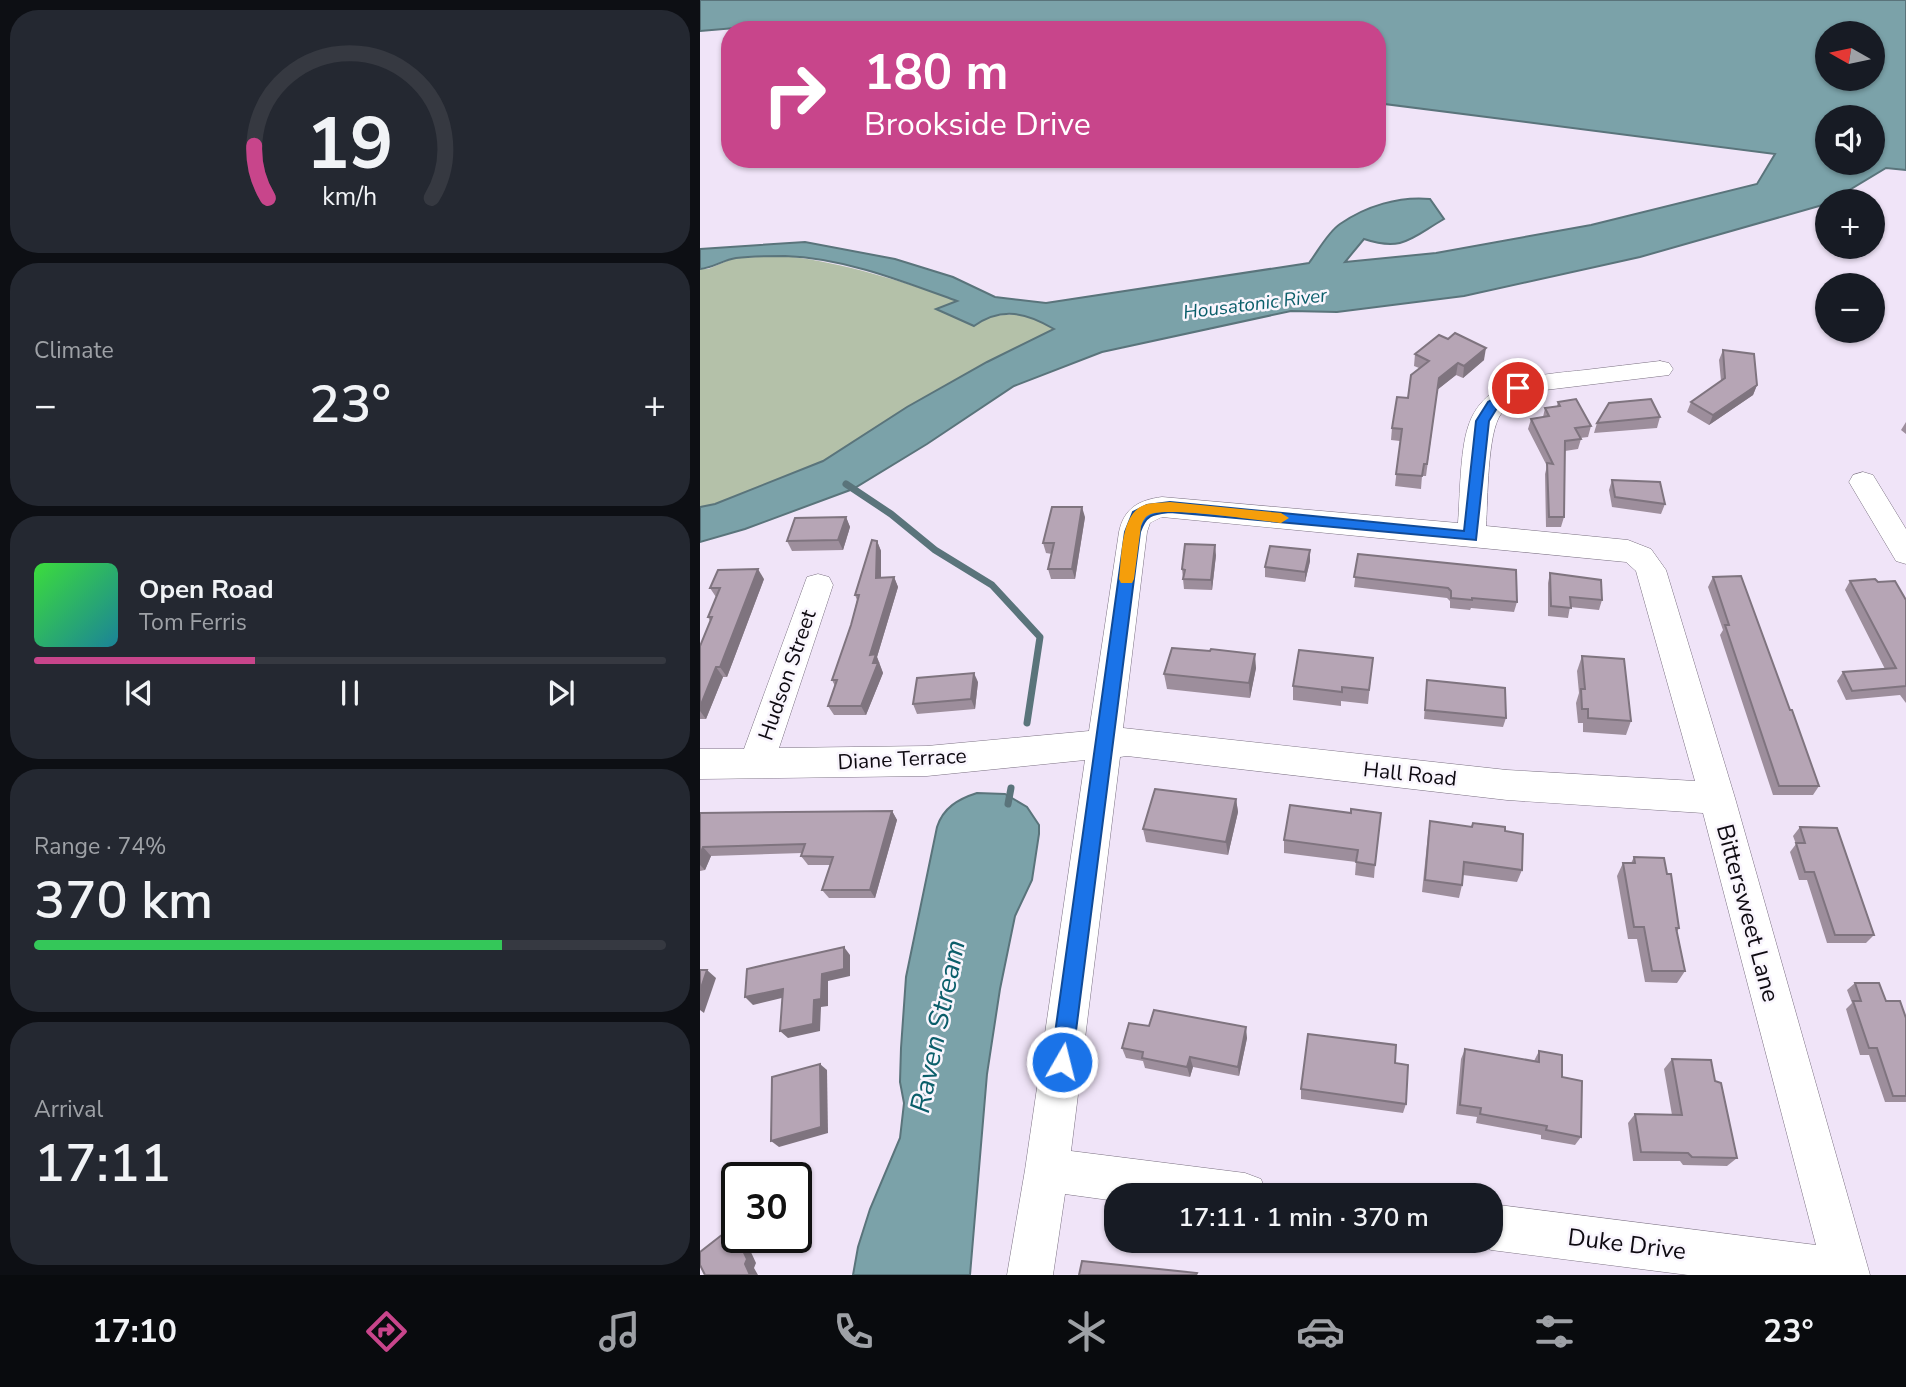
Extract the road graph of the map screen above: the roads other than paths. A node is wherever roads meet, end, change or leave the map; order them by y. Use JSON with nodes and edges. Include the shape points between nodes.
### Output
{"nodes":[{"id":1,"x":1660,"y":369,"type":"dead end"},
{"id":2,"x":1863,"y":481,"type":"dead end"},
{"id":3,"x":1471,"y":537,"type":"junction"},
{"id":4,"x":1906,"y":553,"type":"edge"},
{"id":5,"x":818,"y":585,"type":"dead end"},
{"id":6,"x":1104,"y":743,"type":"junction"},
{"id":7,"x":700,"y":764,"type":"edge"},
{"id":8,"x":756,"y":764,"type":"junction"},
{"id":9,"x":1717,"y":798,"type":"junction"},
{"id":10,"x":1047,"y":1170,"type":"junction"},
{"id":11,"x":1150,"y":1183,"type":"edge"},
{"id":12,"x":1503,"y":1229,"type":"edge"},
{"id":13,"x":1847,"y":1274,"type":"edge"},
{"id":14,"x":1030,"y":1275,"type":"edge"}],
"edges":[{"from":1,"to":3,"type":"street","via":[[1538,383],[1499,399],[1480,429]]},
{"from":2,"to":4,"type":"street"},
{"from":3,"to":6,"type":"street","via":[[1170,507],[1142,512],[1134,526]]},
{"from":3,"to":9,"type":"street","name":"Bittersweet Lane","via":[[1616,548],[1640,554],[1651,570]]},
{"from":5,"to":8,"type":"street","name":"Hudson Street"},
{"from":6,"to":8,"type":"street","name":"Diane Terrace","via":[[927,761]]},
{"from":6,"to":9,"type":"street","name":"Hall Road","via":[[1507,785]]},
{"from":6,"to":10,"type":"street"},
{"from":7,"to":8,"type":"street","name":"Diane Terrace"},
{"from":9,"to":13,"type":"street","name":"Bittersweet Lane"},
{"from":10,"to":11,"type":"street"},
{"from":10,"to":14,"type":"street"},
{"from":12,"to":13,"type":"street","name":"Duke Drive"}]}
